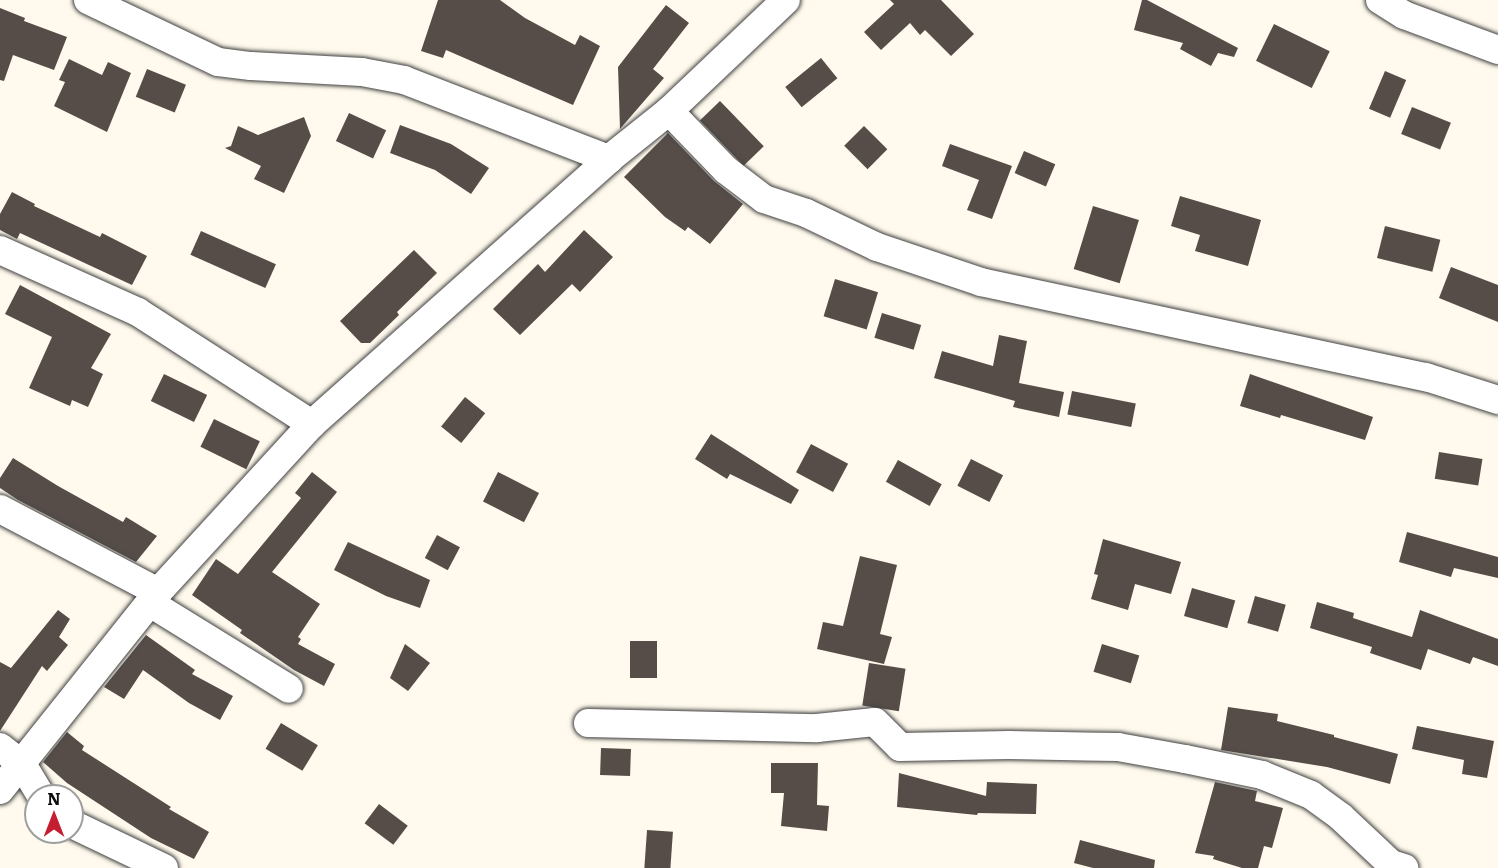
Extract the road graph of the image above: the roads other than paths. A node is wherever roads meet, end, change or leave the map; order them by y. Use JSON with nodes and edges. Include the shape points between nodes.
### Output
{"nodes":[{"id":1,"x":88,"y":0,"type":"edge"},
{"id":2,"x":786,"y":0,"type":"edge"},
{"id":3,"x":1380,"y":0,"type":"edge"},
{"id":4,"x":1498,"y":50,"type":"edge"},
{"id":5,"x":669,"y":111,"type":"junction"},
{"id":6,"x":609,"y":159,"type":"junction"},
{"id":7,"x":0,"y":250,"type":"edge"},
{"id":8,"x":1498,"y":400,"type":"edge"},
{"id":9,"x":312,"y":424,"type":"junction"},
{"id":10,"x":0,"y":509,"type":"edge"},
{"id":11,"x":154,"y":597,"type":"junction"},
{"id":12,"x":289,"y":689,"type":"dead end"},
{"id":13,"x":588,"y":723,"type":"dead end"},
{"id":14,"x":0,"y":747,"type":"edge"},
{"id":15,"x":22,"y":764,"type":"junction"},
{"id":16,"x":34,"y":784,"type":"edge"},
{"id":17,"x":0,"y":790,"type":"edge"},
{"id":18,"x":84,"y":830,"type":"edge"},
{"id":19,"x":164,"y":868,"type":"edge"},
{"id":20,"x":1404,"y":868,"type":"edge"}],
"edges":[{"from":1,"to":6,"type":"street","via":[[218,62],[362,72],[404,80]]},
{"from":2,"to":5,"type":"street"},
{"from":3,"to":4,"type":"street","via":[[1404,15]]},
{"from":5,"to":6,"type":"street"},
{"from":5,"to":8,"type":"street","via":[[726,170],[765,199],[806,213],[877,247],[981,282],[1426,377]]},
{"from":6,"to":9,"type":"street"},
{"from":7,"to":9,"type":"street","via":[[138,312]]},
{"from":9,"to":11,"type":"street"},
{"from":10,"to":11,"type":"street"},
{"from":11,"to":12,"type":"street"},
{"from":11,"to":15,"type":"street"},
{"from":13,"to":20,"type":"street","via":[[817,728],[875,722],[900,747],[1118,747],[1262,775],[1311,795],[1391,864]]},
{"from":14,"to":15,"type":"street"},
{"from":15,"to":16,"type":"street"},
{"from":15,"to":17,"type":"street"},
{"from":18,"to":19,"type":"street"}]}
